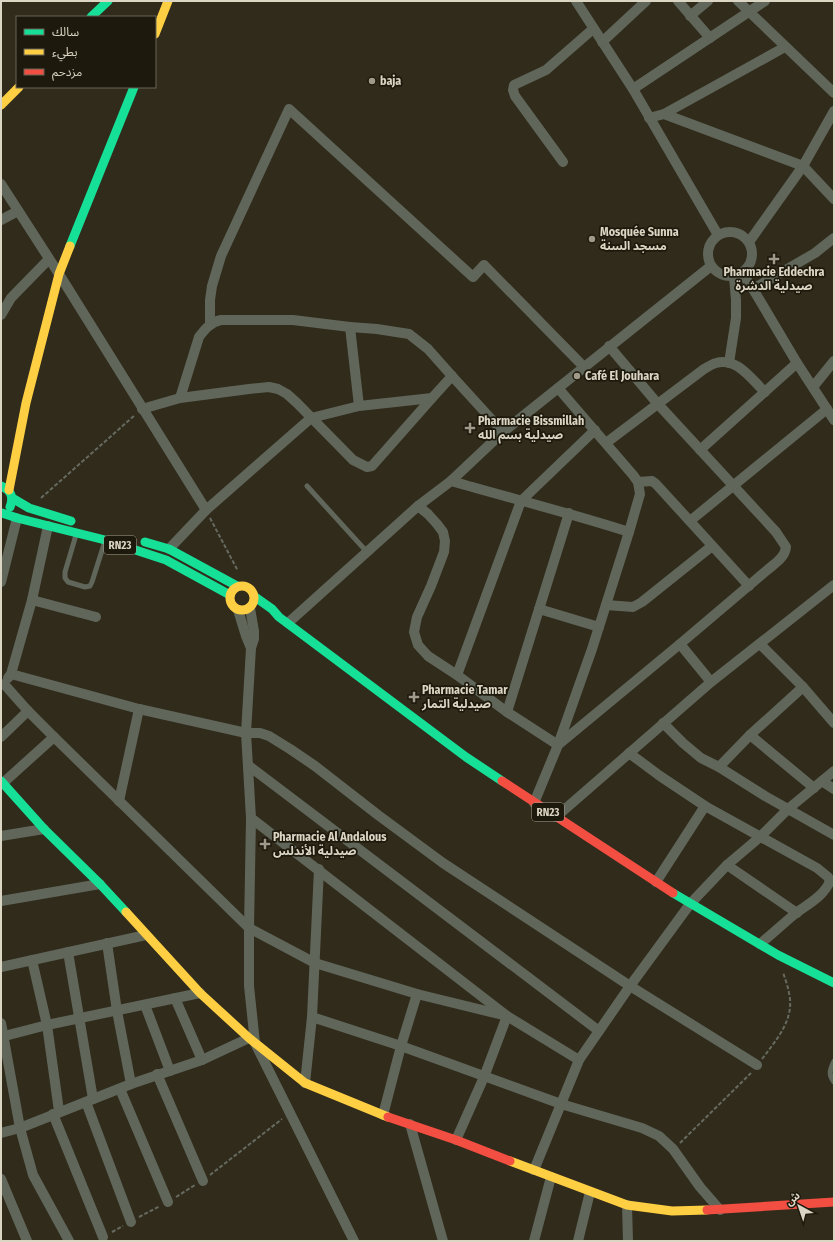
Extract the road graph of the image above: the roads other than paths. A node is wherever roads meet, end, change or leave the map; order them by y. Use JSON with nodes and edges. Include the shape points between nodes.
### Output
{"nodes":[{"id":1,"x":108,"y":1,"type":"edge"},
{"id":2,"x":168,"y":1,"type":"edge"},
{"id":3,"x":576,"y":1,"type":"edge"},
{"id":4,"x":646,"y":1,"type":"edge"},
{"id":5,"x":678,"y":1,"type":"edge"},
{"id":6,"x":708,"y":1,"type":"edge"},
{"id":7,"x":738,"y":1,"type":"edge"},
{"id":8,"x":765,"y":1,"type":"edge"},
{"id":9,"x":749,"y":13,"type":"junction"},
{"id":10,"x":92,"y":16,"type":"edge"},
{"id":11,"x":690,"y":16,"type":"junction"},
{"id":12,"x":593,"y":29,"type":"junction"},
{"id":13,"x":156,"y":31,"type":"edge"},
{"id":14,"x":710,"y":38,"type":"junction"},
{"id":15,"x":602,"y":42,"type":"junction"},
{"id":16,"x":785,"y":47,"type":"junction"},
{"id":17,"x":18,"y":88,"type":"edge"},
{"id":18,"x":134,"y":88,"type":"edge"},
{"id":19,"x":633,"y":89,"type":"junction"},
{"id":20,"x":834,"y":93,"type":"edge"},
{"id":21,"x":1,"y":105,"type":"edge"},
{"id":22,"x":834,"y":111,"type":"edge"},
{"id":23,"x":664,"y":114,"type":"junction"},
{"id":24,"x":649,"y":118,"type":"junction"},
{"id":25,"x":563,"y":162,"type":"dead end"},
{"id":26,"x":803,"y":166,"type":"junction"},
{"id":27,"x":1,"y":184,"type":"edge"},
{"id":28,"x":834,"y":199,"type":"edge"},
{"id":29,"x":18,"y":211,"type":"junction"},
{"id":30,"x":1,"y":220,"type":"edge"},
{"id":31,"x":718,"y":235,"type":"junction"},
{"id":32,"x":834,"y":238,"type":"edge"},
{"id":33,"x":749,"y":242,"type":"junction"},
{"id":34,"x":49,"y":259,"type":"junction"},
{"id":35,"x":711,"y":266,"type":"junction"},
{"id":36,"x":59,"y":274,"type":"junction"},
{"id":37,"x":738,"y":275,"type":"junction"},
{"id":38,"x":753,"y":289,"type":"junction"},
{"id":39,"x":1,"y":315,"type":"edge"},
{"id":40,"x":210,"y":325,"type":"junction"},
{"id":41,"x":350,"y":327,"type":"junction"},
{"id":42,"x":609,"y":346,"type":"junction"},
{"id":43,"x":834,"y":361,"type":"edge"},
{"id":44,"x":729,"y":362,"type":"junction"},
{"id":45,"x":797,"y":363,"type":"junction"},
{"id":46,"x":584,"y":367,"type":"junction"},
{"id":47,"x":452,"y":376,"type":"junction"},
{"id":48,"x":813,"y":387,"type":"junction"},
{"id":49,"x":558,"y":388,"type":"junction"},
{"id":50,"x":765,"y":392,"type":"junction"},
{"id":51,"x":180,"y":398,"type":"junction"},
{"id":52,"x":432,"y":398,"type":"junction"},
{"id":53,"x":658,"y":403,"type":"junction"},
{"id":54,"x":359,"y":406,"type":"junction"},
{"id":55,"x":142,"y":409,"type":"junction"},
{"id":56,"x":827,"y":409,"type":"junction"},
{"id":57,"x":311,"y":418,"type":"junction"},
{"id":58,"x":834,"y":420,"type":"edge"},
{"id":59,"x":595,"y":430,"type":"junction"},
{"id":60,"x":502,"y":432,"type":"junction"},
{"id":61,"x":606,"y":443,"type":"junction"},
{"id":62,"x":700,"y":450,"type":"junction"},
{"id":63,"x":13,"y":464,"type":"junction"},
{"id":64,"x":451,"y":481,"type":"junction"},
{"id":65,"x":638,"y":482,"type":"junction"},
{"id":66,"x":1,"y":483,"type":"edge"},
{"id":67,"x":734,"y":485,"type":"junction"},
{"id":68,"x":307,"y":486,"type":"dead end"},
{"id":69,"x":7,"y":491,"type":"edge"},
{"id":70,"x":521,"y":502,"type":"junction"},
{"id":71,"x":418,"y":506,"type":"junction"},
{"id":72,"x":206,"y":510,"type":"junction"},
{"id":73,"x":1,"y":513,"type":"edge"},
{"id":74,"x":569,"y":513,"type":"junction"},
{"id":75,"x":17,"y":518,"type":"junction"},
{"id":76,"x":690,"y":521,"type":"junction"},
{"id":77,"x":80,"y":524,"type":"dead end"},
{"id":78,"x":48,"y":526,"type":"junction"},
{"id":79,"x":95,"y":528,"type":"dead end"},
{"id":80,"x":629,"y":532,"type":"junction"},
{"id":81,"x":76,"y":533,"type":"junction"},
{"id":82,"x":117,"y":534,"type":"dead end"},
{"id":83,"x":105,"y":540,"type":"junction"},
{"id":84,"x":139,"y":541,"type":"dead end"},
{"id":85,"x":712,"y":546,"type":"junction"},
{"id":86,"x":169,"y":549,"type":"junction"},
{"id":87,"x":367,"y":552,"type":"junction"},
{"id":88,"x":1,"y":582,"type":"edge"},
{"id":89,"x":834,"y":585,"type":"edge"},
{"id":90,"x":241,"y":586,"type":"junction"},
{"id":91,"x":749,"y":586,"type":"junction"},
{"id":92,"x":230,"y":595,"type":"junction"},
{"id":93,"x":255,"y":597,"type":"junction"},
{"id":94,"x":32,"y":600,"type":"junction"},
{"id":95,"x":606,"y":605,"type":"junction"},
{"id":96,"x":251,"y":607,"type":"junction"},
{"id":97,"x":539,"y":609,"type":"junction"},
{"id":98,"x":238,"y":610,"type":"junction"},
{"id":99,"x":96,"y":617,"type":"dead end"},
{"id":100,"x":279,"y":617,"type":"junction"},
{"id":101,"x":288,"y":623,"type":"junction"},
{"id":102,"x":599,"y":627,"type":"junction"},
{"id":103,"x":680,"y":644,"type":"junction"},
{"id":104,"x":760,"y":644,"type":"junction"},
{"id":105,"x":251,"y":648,"type":"junction"},
{"id":106,"x":457,"y":675,"type":"junction"},
{"id":107,"x":5,"y":680,"type":"edge"},
{"id":108,"x":711,"y":682,"type":"junction"},
{"id":109,"x":803,"y":687,"type":"junction"},
{"id":110,"x":139,"y":709,"type":"junction"},
{"id":111,"x":28,"y":711,"type":"junction"},
{"id":112,"x":507,"y":712,"type":"junction"},
{"id":113,"x":663,"y":723,"type":"junction"},
{"id":114,"x":834,"y":723,"type":"edge"},
{"id":115,"x":246,"y":733,"type":"junction"},
{"id":116,"x":750,"y":735,"type":"junction"},
{"id":117,"x":1,"y":737,"type":"edge"},
{"id":118,"x":54,"y":737,"type":"junction"},
{"id":119,"x":558,"y":745,"type":"junction"},
{"id":120,"x":629,"y":753,"type":"junction"},
{"id":121,"x":249,"y":766,"type":"junction"},
{"id":122,"x":719,"y":767,"type":"junction"},
{"id":123,"x":834,"y":771,"type":"edge"},
{"id":124,"x":822,"y":781,"type":"junction"},
{"id":125,"x":2,"y":782,"type":"edge"},
{"id":126,"x":814,"y":788,"type":"junction"},
{"id":127,"x":834,"y":789,"type":"edge"},
{"id":128,"x":119,"y":801,"type":"junction"},
{"id":129,"x":534,"y":803,"type":"junction"},
{"id":130,"x":706,"y":806,"type":"junction"},
{"id":131,"x":788,"y":809,"type":"junction"},
{"id":132,"x":556,"y":817,"type":"junction"},
{"id":133,"x":251,"y":818,"type":"junction"},
{"id":134,"x":44,"y":829,"type":"junction"},
{"id":135,"x":834,"y":835,"type":"edge"},
{"id":136,"x":1,"y":836,"type":"edge"},
{"id":137,"x":760,"y":837,"type":"junction"},
{"id":138,"x":727,"y":865,"type":"junction"},
{"id":139,"x":319,"y":870,"type":"junction"},
{"id":140,"x":656,"y":882,"type":"junction"},
{"id":141,"x":100,"y":884,"type":"junction"},
{"id":142,"x":1,"y":901,"type":"edge"},
{"id":143,"x":690,"y":904,"type":"junction"},
{"id":144,"x":797,"y":913,"type":"junction"},
{"id":145,"x":249,"y":928,"type":"junction"},
{"id":146,"x":146,"y":935,"type":"junction"},
{"id":147,"x":107,"y":943,"type":"junction"},
{"id":148,"x":760,"y":944,"type":"junction"},
{"id":149,"x":68,"y":952,"type":"junction"},
{"id":150,"x":32,"y":960,"type":"junction"},
{"id":151,"x":315,"y":963,"type":"junction"},
{"id":152,"x":1,"y":967,"type":"edge"},
{"id":153,"x":834,"y":983,"type":"edge"},
{"id":154,"x":630,"y":986,"type":"junction"},
{"id":155,"x":200,"y":993,"type":"junction"},
{"id":156,"x":417,"y":994,"type":"junction"},
{"id":157,"x":175,"y":998,"type":"junction"},
{"id":158,"x":145,"y":1005,"type":"junction"},
{"id":159,"x":117,"y":1011,"type":"junction"},
{"id":160,"x":507,"y":1016,"type":"junction"},
{"id":161,"x":312,"y":1017,"type":"junction"},
{"id":162,"x":79,"y":1018,"type":"junction"},
{"id":163,"x":1,"y":1024,"type":"edge"},
{"id":164,"x":47,"y":1025,"type":"junction"},
{"id":165,"x":599,"y":1031,"type":"junction"},
{"id":166,"x":2,"y":1036,"type":"edge"},
{"id":167,"x":252,"y":1040,"type":"junction"},
{"id":168,"x":401,"y":1046,"type":"junction"},
{"id":169,"x":202,"y":1060,"type":"junction"},
{"id":170,"x":579,"y":1060,"type":"junction"},
{"id":171,"x":834,"y":1062,"type":"edge"},
{"id":172,"x":757,"y":1065,"type":"dead end"},
{"id":173,"x":170,"y":1071,"type":"junction"},
{"id":174,"x":158,"y":1074,"type":"junction"},
{"id":175,"x":484,"y":1077,"type":"junction"},
{"id":176,"x":834,"y":1082,"type":"edge"},
{"id":177,"x":304,"y":1083,"type":"junction"},
{"id":178,"x":131,"y":1084,"type":"junction"},
{"id":179,"x":120,"y":1089,"type":"junction"},
{"id":180,"x":90,"y":1101,"type":"junction"},
{"id":181,"x":561,"y":1104,"type":"junction"},
{"id":182,"x":56,"y":1113,"type":"junction"},
{"id":183,"x":383,"y":1115,"type":"junction"},
{"id":184,"x":410,"y":1124,"type":"junction"},
{"id":185,"x":2,"y":1128,"type":"edge"},
{"id":186,"x":20,"y":1128,"type":"junction"},
{"id":187,"x":456,"y":1140,"type":"junction"},
{"id":188,"x":534,"y":1170,"type":"junction"},
{"id":189,"x":551,"y":1177,"type":"junction"},
{"id":190,"x":1,"y":1179,"type":"edge"},
{"id":191,"x":203,"y":1180,"type":"dead end"},
{"id":192,"x":590,"y":1192,"type":"junction"},
{"id":193,"x":168,"y":1202,"type":"dead end"},
{"id":194,"x":834,"y":1202,"type":"edge"},
{"id":195,"x":627,"y":1205,"type":"junction"},
{"id":196,"x":720,"y":1210,"type":"junction"},
{"id":197,"x":130,"y":1222,"type":"dead end"},
{"id":198,"x":103,"y":1237,"type":"dead end"},
{"id":199,"x":27,"y":1241,"type":"edge"},
{"id":200,"x":69,"y":1241,"type":"edge"},
{"id":201,"x":354,"y":1241,"type":"edge"},
{"id":202,"x":443,"y":1241,"type":"edge"},
{"id":203,"x":534,"y":1241,"type":"edge"},
{"id":204,"x":578,"y":1241,"type":"edge"},
{"id":205,"x":628,"y":1241,"type":"edge"}],
"edges":[{"from":1,"to":10,"type":"street"},
{"from":2,"to":13,"type":"street"},
{"from":3,"to":12,"type":"street"},
{"from":4,"to":15,"type":"street"},
{"from":5,"to":11,"type":"street"},
{"from":6,"to":11,"type":"street"},
{"from":7,"to":9,"type":"street"},
{"from":8,"to":9,"type":"street"},
{"from":9,"to":14,"type":"street"},
{"from":9,"to":16,"type":"street"},
{"from":11,"to":14,"type":"street"},
{"from":12,"to":15,"type":"street"},
{"from":12,"to":25,"type":"street","via":[[546,70],[514,85],[515,96]]},
{"from":14,"to":19,"type":"street"},
{"from":15,"to":19,"type":"street"},
{"from":16,"to":20,"type":"street"},
{"from":16,"to":23,"type":"street"},
{"from":17,"to":21,"type":"street"},
{"from":18,"to":36,"type":"street"},
{"from":19,"to":24,"type":"street"},
{"from":22,"to":26,"type":"street"},
{"from":23,"to":24,"type":"street"},
{"from":23,"to":26,"type":"street"},
{"from":24,"to":31,"type":"street"},
{"from":26,"to":28,"type":"street"},
{"from":26,"to":33,"type":"street"},
{"from":27,"to":29,"type":"street"},
{"from":29,"to":30,"type":"street"},
{"from":29,"to":34,"type":"street"},
{"from":31,"to":33,"type":"street","via":[[735,232]]},
{"from":31,"to":35,"type":"street","via":[[708,249]]},
{"from":32,"to":38,"type":"street","via":[[815,253]]},
{"from":33,"to":37,"type":"street","via":[[752,259],[748,268]]},
{"from":34,"to":36,"type":"street"},
{"from":34,"to":39,"type":"street","via":[[11,298]]},
{"from":35,"to":37,"type":"street","via":[[717,273],[725,276]]},
{"from":35,"to":42,"type":"street"},
{"from":36,"to":55,"type":"street"},
{"from":36,"to":63,"type":"street"},
{"from":37,"to":38,"type":"street"},
{"from":37,"to":44,"type":"street","via":[[736,318]]},
{"from":38,"to":45,"type":"street"},
{"from":40,"to":41,"type":"street","via":[[221,320],[293,320]]},
{"from":40,"to":46,"type":"street","via":[[212,286],[220,256],[289,109],[473,277],[484,265]]},
{"from":40,"to":51,"type":"street","via":[[199,338]]},
{"from":41,"to":47,"type":"street","via":[[408,334],[428,349]]},
{"from":41,"to":54,"type":"street"},
{"from":42,"to":46,"type":"street"},
{"from":42,"to":53,"type":"street"},
{"from":43,"to":48,"type":"street"},
{"from":44,"to":50,"type":"street","via":[[740,367]]},
{"from":44,"to":53,"type":"street","via":[[716,363],[704,369]]},
{"from":45,"to":48,"type":"street"},
{"from":45,"to":50,"type":"street"},
{"from":46,"to":49,"type":"street"},
{"from":47,"to":52,"type":"street"},
{"from":47,"to":60,"type":"street"},
{"from":48,"to":56,"type":"street"},
{"from":49,"to":59,"type":"street"},
{"from":49,"to":60,"type":"street"},
{"from":50,"to":62,"type":"street"},
{"from":51,"to":55,"type":"street"},
{"from":51,"to":57,"type":"street","via":[[269,387],[287,394]]},
{"from":52,"to":54,"type":"street"},
{"from":52,"to":57,"type":"street","via":[[372,466],[367,467],[353,460]]},
{"from":53,"to":61,"type":"street"},
{"from":53,"to":62,"type":"street"},
{"from":54,"to":57,"type":"street"},
{"from":55,"to":72,"type":"street"},
{"from":56,"to":58,"type":"street"},
{"from":56,"to":67,"type":"street"},
{"from":57,"to":72,"type":"street"},
{"from":59,"to":61,"type":"street"},
{"from":59,"to":70,"type":"street"},
{"from":60,"to":64,"type":"street"},
{"from":61,"to":65,"type":"street"},
{"from":62,"to":67,"type":"street"},
{"from":63,"to":66,"type":"street"},
{"from":63,"to":69,"type":"street"},
{"from":64,"to":70,"type":"street"},
{"from":64,"to":71,"type":"street"},
{"from":65,"to":76,"type":"street","via":[[652,481]]},
{"from":65,"to":80,"type":"street","via":[[640,494]]},
{"from":67,"to":76,"type":"street"},
{"from":67,"to":91,"type":"street","via":[[786,547],[782,557]]},
{"from":68,"to":87,"type":"lane"},
{"from":69,"to":73,"type":"street","number":"RN23","via":[[11,506]]},
{"from":69,"to":77,"type":"street","via":[[29,508]]},
{"from":70,"to":74,"type":"street"},
{"from":70,"to":106,"type":"street"},
{"from":71,"to":87,"type":"street"},
{"from":71,"to":106,"type":"street","via":[[437,524],[446,541],[442,559],[417,616],[414,632],[418,645],[428,656]]},
{"from":72,"to":86,"type":"street"},
{"from":73,"to":75,"type":"street","number":"RN23"},
{"from":74,"to":80,"type":"street"},
{"from":74,"to":97,"type":"street"},
{"from":75,"to":78,"type":"street","number":"RN23"},
{"from":75,"to":88,"type":"street"},
{"from":76,"to":85,"type":"street"},
{"from":78,"to":81,"type":"street","number":"RN23"},
{"from":78,"to":94,"type":"street"},
{"from":79,"to":82,"type":"street","number":"RN23"},
{"from":80,"to":95,"type":"street"},
{"from":81,"to":83,"type":"street","number":"RN23"},
{"from":81,"to":83,"type":"lane","via":[[65,578],[68,582],[85,587],[90,586],[92,582]]},
{"from":83,"to":92,"type":"street","number":"RN23","via":[[166,560]]},
{"from":84,"to":86,"type":"street","number":"RN23"},
{"from":85,"to":91,"type":"street"},
{"from":85,"to":95,"type":"street","via":[[642,602],[633,607]]},
{"from":86,"to":90,"type":"street","number":"RN23"},
{"from":87,"to":101,"type":"street"},
{"from":89,"to":104,"type":"street"},
{"from":90,"to":92,"type":"street","via":[[234,589]]},
{"from":90,"to":93,"type":"street","number":"RN23","via":[[252,589]]},
{"from":91,"to":103,"type":"street"},
{"from":92,"to":98,"type":"street","via":[[231,602]]},
{"from":93,"to":96,"type":"street"},
{"from":93,"to":100,"type":"street","number":"RN23"},
{"from":94,"to":99,"type":"street"},
{"from":94,"to":107,"type":"street"},
{"from":95,"to":102,"type":"street"},
{"from":96,"to":98,"type":"street"},
{"from":96,"to":100,"type":"street","number":"RN23","via":[[267,615]]},
{"from":96,"to":105,"type":"street","via":[[254,639]]},
{"from":97,"to":102,"type":"street"},
{"from":97,"to":112,"type":"street"},
{"from":98,"to":105,"type":"street"},
{"from":100,"to":101,"type":"street","number":"RN23"},
{"from":101,"to":129,"type":"street","number":"RN23","via":[[466,757]]},
{"from":102,"to":119,"type":"street"},
{"from":103,"to":108,"type":"street"},
{"from":103,"to":119,"type":"street"},
{"from":104,"to":108,"type":"street"},
{"from":104,"to":109,"type":"street"},
{"from":105,"to":115,"type":"street"},
{"from":106,"to":112,"type":"street"},
{"from":107,"to":110,"type":"street"},
{"from":107,"to":111,"type":"street"},
{"from":108,"to":113,"type":"street"},
{"from":109,"to":114,"type":"street"},
{"from":109,"to":116,"type":"street"},
{"from":110,"to":115,"type":"street"},
{"from":110,"to":128,"type":"street"},
{"from":111,"to":117,"type":"street"},
{"from":111,"to":118,"type":"street"},
{"from":112,"to":119,"type":"street"},
{"from":113,"to":120,"type":"street"},
{"from":113,"to":122,"type":"street","via":[[692,751]]},
{"from":115,"to":121,"type":"street"},
{"from":115,"to":154,"type":"street","via":[[269,736],[290,749],[443,863]]},
{"from":116,"to":122,"type":"street"},
{"from":116,"to":126,"type":"street"},
{"from":118,"to":125,"type":"street"},
{"from":118,"to":128,"type":"street"},
{"from":119,"to":129,"type":"street"},
{"from":120,"to":130,"type":"street"},
{"from":120,"to":132,"type":"street"},
{"from":121,"to":133,"type":"street"},
{"from":121,"to":165,"type":"street"},
{"from":122,"to":131,"type":"street"},
{"from":123,"to":124,"type":"street"},
{"from":124,"to":126,"type":"street"},
{"from":124,"to":127,"type":"street"},
{"from":125,"to":134,"type":"street"},
{"from":126,"to":131,"type":"street"},
{"from":128,"to":145,"type":"street"},
{"from":129,"to":132,"type":"street","number":"RN23"},
{"from":130,"to":137,"type":"street"},
{"from":130,"to":140,"type":"street"},
{"from":131,"to":135,"type":"street"},
{"from":131,"to":137,"type":"street"},
{"from":132,"to":140,"type":"street","number":"RN23"},
{"from":133,"to":139,"type":"street"},
{"from":133,"to":145,"type":"street"},
{"from":134,"to":136,"type":"street"},
{"from":134,"to":141,"type":"street"},
{"from":137,"to":138,"type":"street"},
{"from":137,"to":144,"type":"street","via":[[817,868],[830,881],[812,902]]},
{"from":138,"to":143,"type":"street"},
{"from":138,"to":144,"type":"street"},
{"from":139,"to":151,"type":"street"},
{"from":139,"to":160,"type":"street"},
{"from":140,"to":143,"type":"street","number":"RN23"},
{"from":141,"to":142,"type":"street"},
{"from":141,"to":146,"type":"street"},
{"from":143,"to":148,"type":"street","number":"RN23"},
{"from":143,"to":154,"type":"street"},
{"from":144,"to":148,"type":"street"},
{"from":145,"to":151,"type":"street"},
{"from":145,"to":167,"type":"street"},
{"from":146,"to":147,"type":"street"},
{"from":146,"to":155,"type":"street"},
{"from":147,"to":149,"type":"street"},
{"from":147,"to":159,"type":"street"},
{"from":148,"to":153,"type":"street","number":"RN23"},
{"from":149,"to":150,"type":"street"},
{"from":149,"to":162,"type":"street"},
{"from":150,"to":152,"type":"street"},
{"from":150,"to":164,"type":"street"},
{"from":151,"to":156,"type":"street"},
{"from":151,"to":161,"type":"street"},
{"from":154,"to":165,"type":"street"},
{"from":154,"to":172,"type":"street"},
{"from":155,"to":157,"type":"street"},
{"from":155,"to":167,"type":"street"},
{"from":156,"to":160,"type":"street"},
{"from":156,"to":168,"type":"street"},
{"from":157,"to":158,"type":"street"},
{"from":157,"to":169,"type":"street"},
{"from":158,"to":159,"type":"street"},
{"from":158,"to":173,"type":"street"},
{"from":159,"to":162,"type":"street"},
{"from":159,"to":178,"type":"street"},
{"from":160,"to":170,"type":"street"},
{"from":160,"to":175,"type":"street"},
{"from":161,"to":168,"type":"street"},
{"from":161,"to":177,"type":"street"},
{"from":162,"to":164,"type":"street"},
{"from":162,"to":180,"type":"street"},
{"from":163,"to":166,"type":"street"},
{"from":164,"to":166,"type":"street"},
{"from":164,"to":182,"type":"street"},
{"from":165,"to":170,"type":"street"},
{"from":166,"to":186,"type":"street"},
{"from":167,"to":169,"type":"street"},
{"from":167,"to":177,"type":"street"},
{"from":167,"to":201,"type":"street"},
{"from":168,"to":175,"type":"street"},
{"from":168,"to":183,"type":"street"},
{"from":169,"to":173,"type":"street"},
{"from":170,"to":181,"type":"street"},
{"from":171,"to":176,"type":"lane","via":[[830,1070],[830,1078]]},
{"from":173,"to":174,"type":"street"},
{"from":174,"to":178,"type":"street"},
{"from":174,"to":191,"type":"street"},
{"from":175,"to":181,"type":"street"},
{"from":175,"to":187,"type":"street"},
{"from":177,"to":183,"type":"street"},
{"from":178,"to":179,"type":"street"},
{"from":179,"to":180,"type":"street"},
{"from":179,"to":193,"type":"street"},
{"from":180,"to":182,"type":"street"},
{"from":180,"to":197,"type":"street"},
{"from":181,"to":188,"type":"street"},
{"from":181,"to":196,"type":"street","via":[[642,1128],[659,1136],[673,1149]]},
{"from":182,"to":186,"type":"street"},
{"from":182,"to":198,"type":"street"},
{"from":183,"to":184,"type":"street"},
{"from":184,"to":187,"type":"street"},
{"from":184,"to":202,"type":"street"},
{"from":185,"to":186,"type":"street"},
{"from":186,"to":200,"type":"street","via":[[33,1175]]},
{"from":187,"to":188,"type":"street"},
{"from":188,"to":189,"type":"street"},
{"from":189,"to":192,"type":"street"},
{"from":189,"to":203,"type":"street"},
{"from":190,"to":199,"type":"street"},
{"from":192,"to":195,"type":"street"},
{"from":192,"to":204,"type":"street"},
{"from":194,"to":196,"type":"street"},
{"from":195,"to":196,"type":"street","via":[[672,1211]]},
{"from":195,"to":205,"type":"street"}]}
